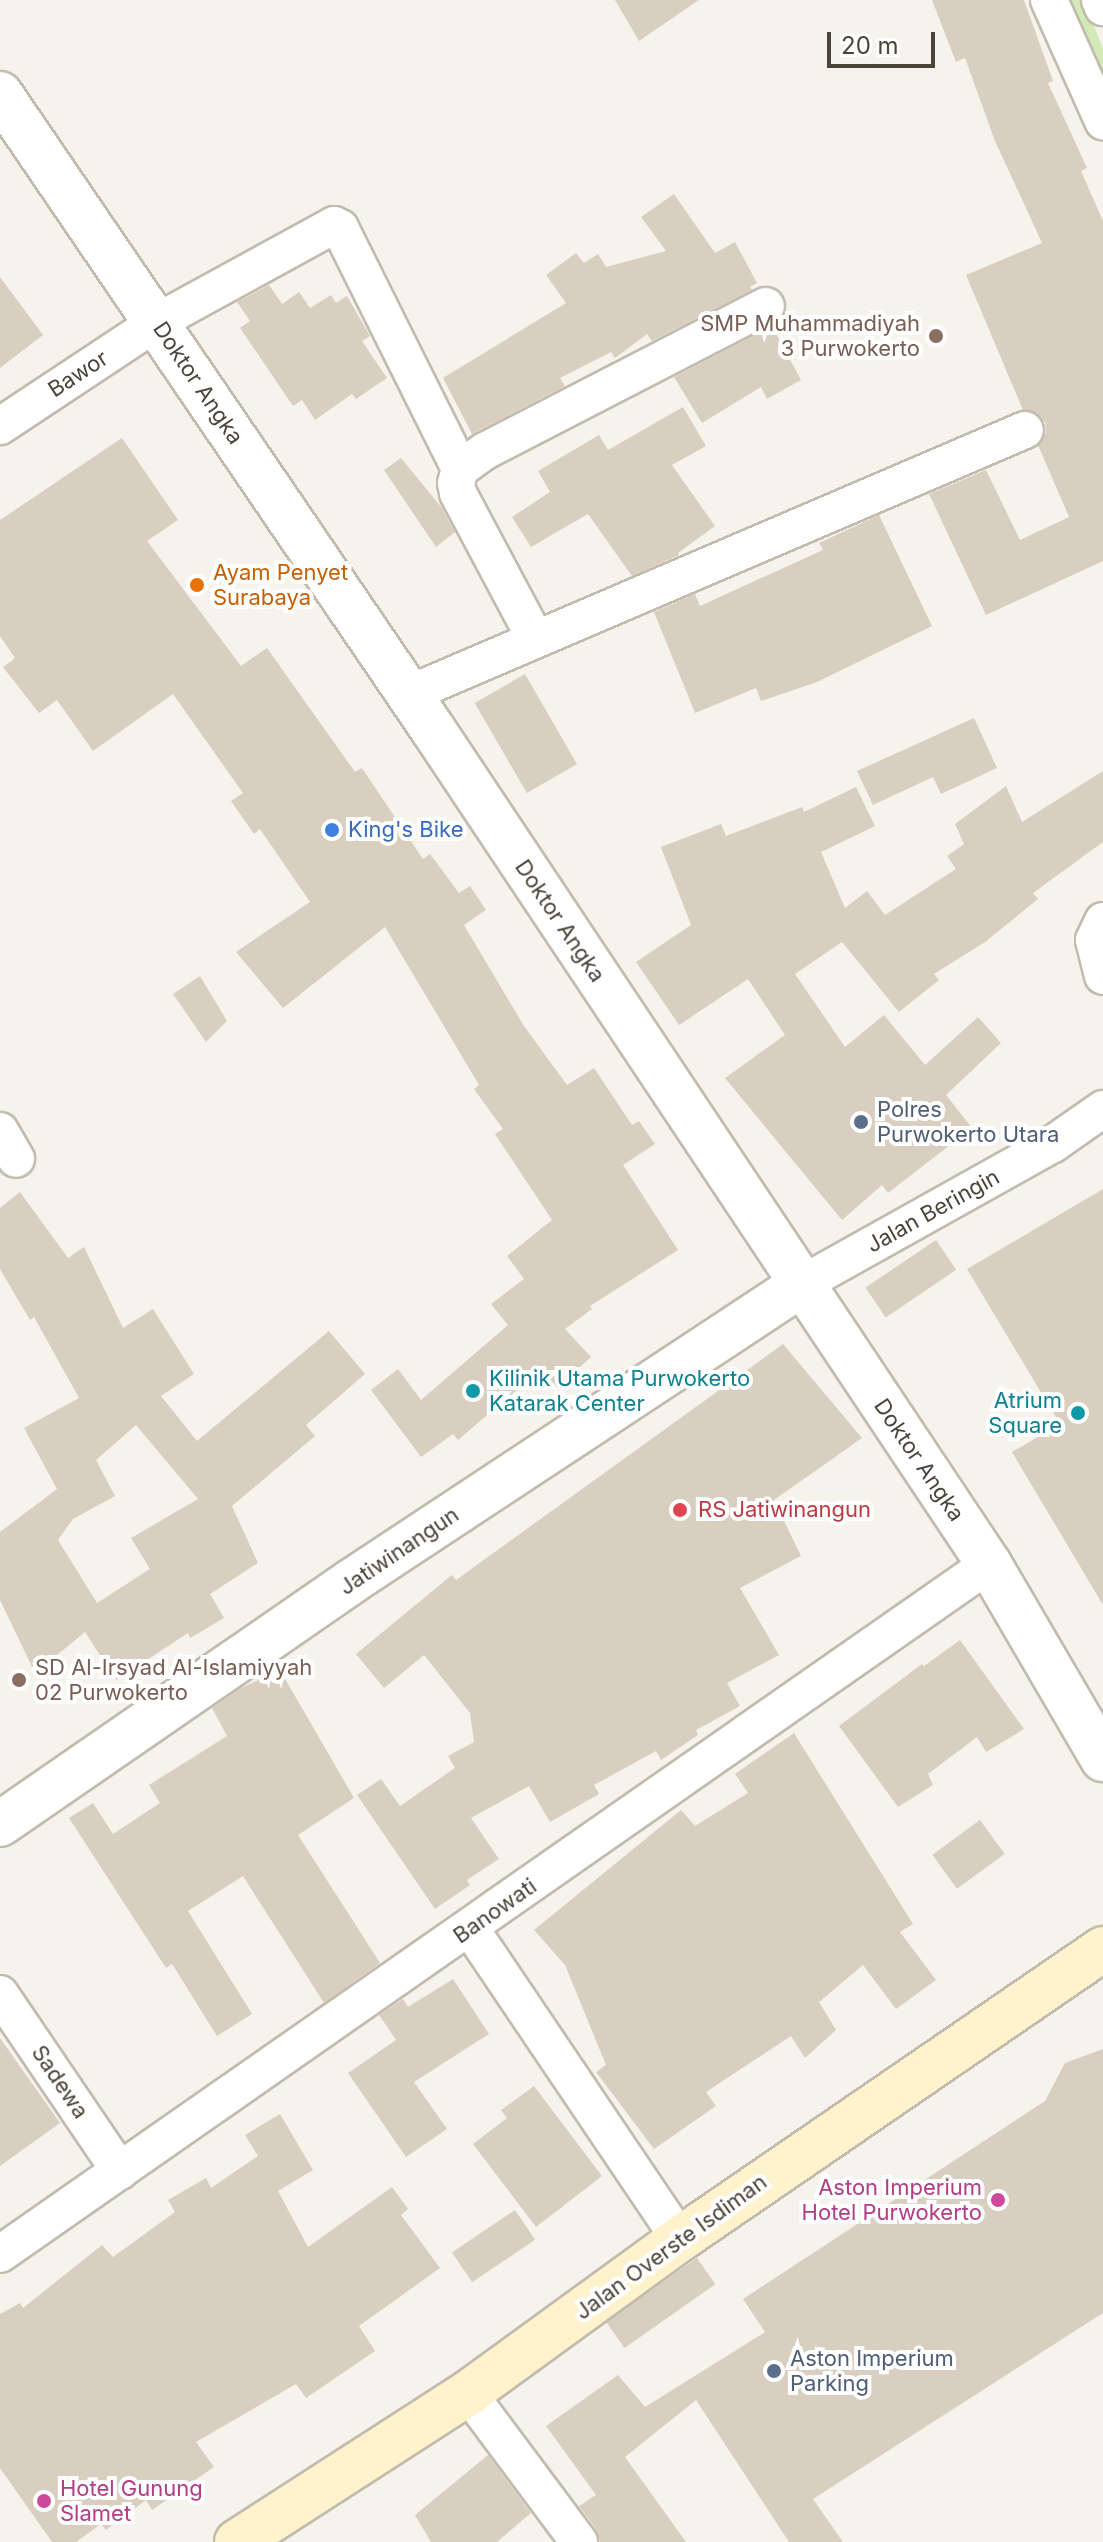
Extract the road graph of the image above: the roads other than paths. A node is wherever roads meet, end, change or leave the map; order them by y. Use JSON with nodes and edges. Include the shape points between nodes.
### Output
{"nodes":[{"id":1,"x":1049,"y":0,"type":"edge"},
{"id":2,"x":1100,"y":0,"type":"edge"},
{"id":3,"x":1103,"y":7,"type":"edge"},
{"id":4,"x":0,"y":94,"type":"edge"},
{"id":5,"x":1103,"y":121,"type":"edge"},
{"id":6,"x":766,"y":306,"type":"dead end"},
{"id":7,"x":157,"y":322,"type":"junction"},
{"id":8,"x":0,"y":426,"type":"edge"},
{"id":9,"x":1025,"y":430,"type":"dead end"},
{"id":10,"x":460,"y":469,"type":"junction"},
{"id":11,"x":535,"y":638,"type":"junction"},
{"id":12,"x":409,"y":694,"type":"junction"},
{"id":13,"x":1103,"y":921,"type":"edge"},
{"id":14,"x":1103,"y":976,"type":"edge"},
{"id":15,"x":1103,"y":1109,"type":"edge"},
{"id":16,"x":802,"y":1284,"type":"junction"},
{"id":17,"x":989,"y":1564,"type":"junction"},
{"id":18,"x":1103,"y":1759,"type":"edge"},
{"id":19,"x":0,"y":1824,"type":"edge"},
{"id":20,"x":470,"y":1928,"type":"junction"},
{"id":21,"x":1103,"y":1949,"type":"edge"},
{"id":22,"x":0,"y":1994,"type":"edge"},
{"id":23,"x":120,"y":2171,"type":"junction"},
{"id":24,"x":680,"y":2239,"type":"junction"},
{"id":25,"x":0,"y":2254,"type":"edge"},
{"id":26,"x":468,"y":2393,"type":"junction"},
{"id":27,"x":237,"y":2542,"type":"edge"},
{"id":28,"x":579,"y":2542,"type":"edge"}],
"edges":[{"from":1,"to":5,"type":"street"},
{"from":2,"to":3,"type":"street"},
{"from":4,"to":7,"type":"street","name":"Doktor Angka"},
{"from":6,"to":10,"type":"street","via":[[485,451]]},
{"from":7,"to":8,"type":"street","name":"Bawor"},
{"from":7,"to":10,"type":"street","name":"Bawor","via":[[334,225]]},
{"from":7,"to":12,"type":"street","name":"Doktor Angka"},
{"from":9,"to":11,"type":"street"},
{"from":10,"to":11,"type":"street","via":[[458,493]]},
{"from":11,"to":12,"type":"street"},
{"from":12,"to":16,"type":"street","name":"Doktor Angka"},
{"from":13,"to":14,"type":"street","via":[[1094,940]]},
{"from":15,"to":16,"type":"street","name":"Jalan Beringin","via":[[1053,1144]]},
{"from":16,"to":17,"type":"street","name":"Doktor Angka"},
{"from":16,"to":19,"type":"street","name":"Jatiwinangun","via":[[352,1581]]},
{"from":17,"to":18,"type":"street","name":"Doktor Angka"},
{"from":17,"to":20,"type":"street","name":"Banowati"},
{"from":20,"to":23,"type":"street","name":"Banowati"},
{"from":20,"to":24,"type":"street"},
{"from":21,"to":24,"type":"main road","name":"Jalan Overste Isdiman"},
{"from":22,"to":23,"type":"street","name":"Sadewa"},
{"from":23,"to":25,"type":"street","name":"Banowati"},
{"from":24,"to":26,"type":"main road","name":"Jalan Overste Isdiman"},
{"from":26,"to":27,"type":"main road","name":"Jalan Overste Isdiman"},
{"from":26,"to":28,"type":"street"}]}
